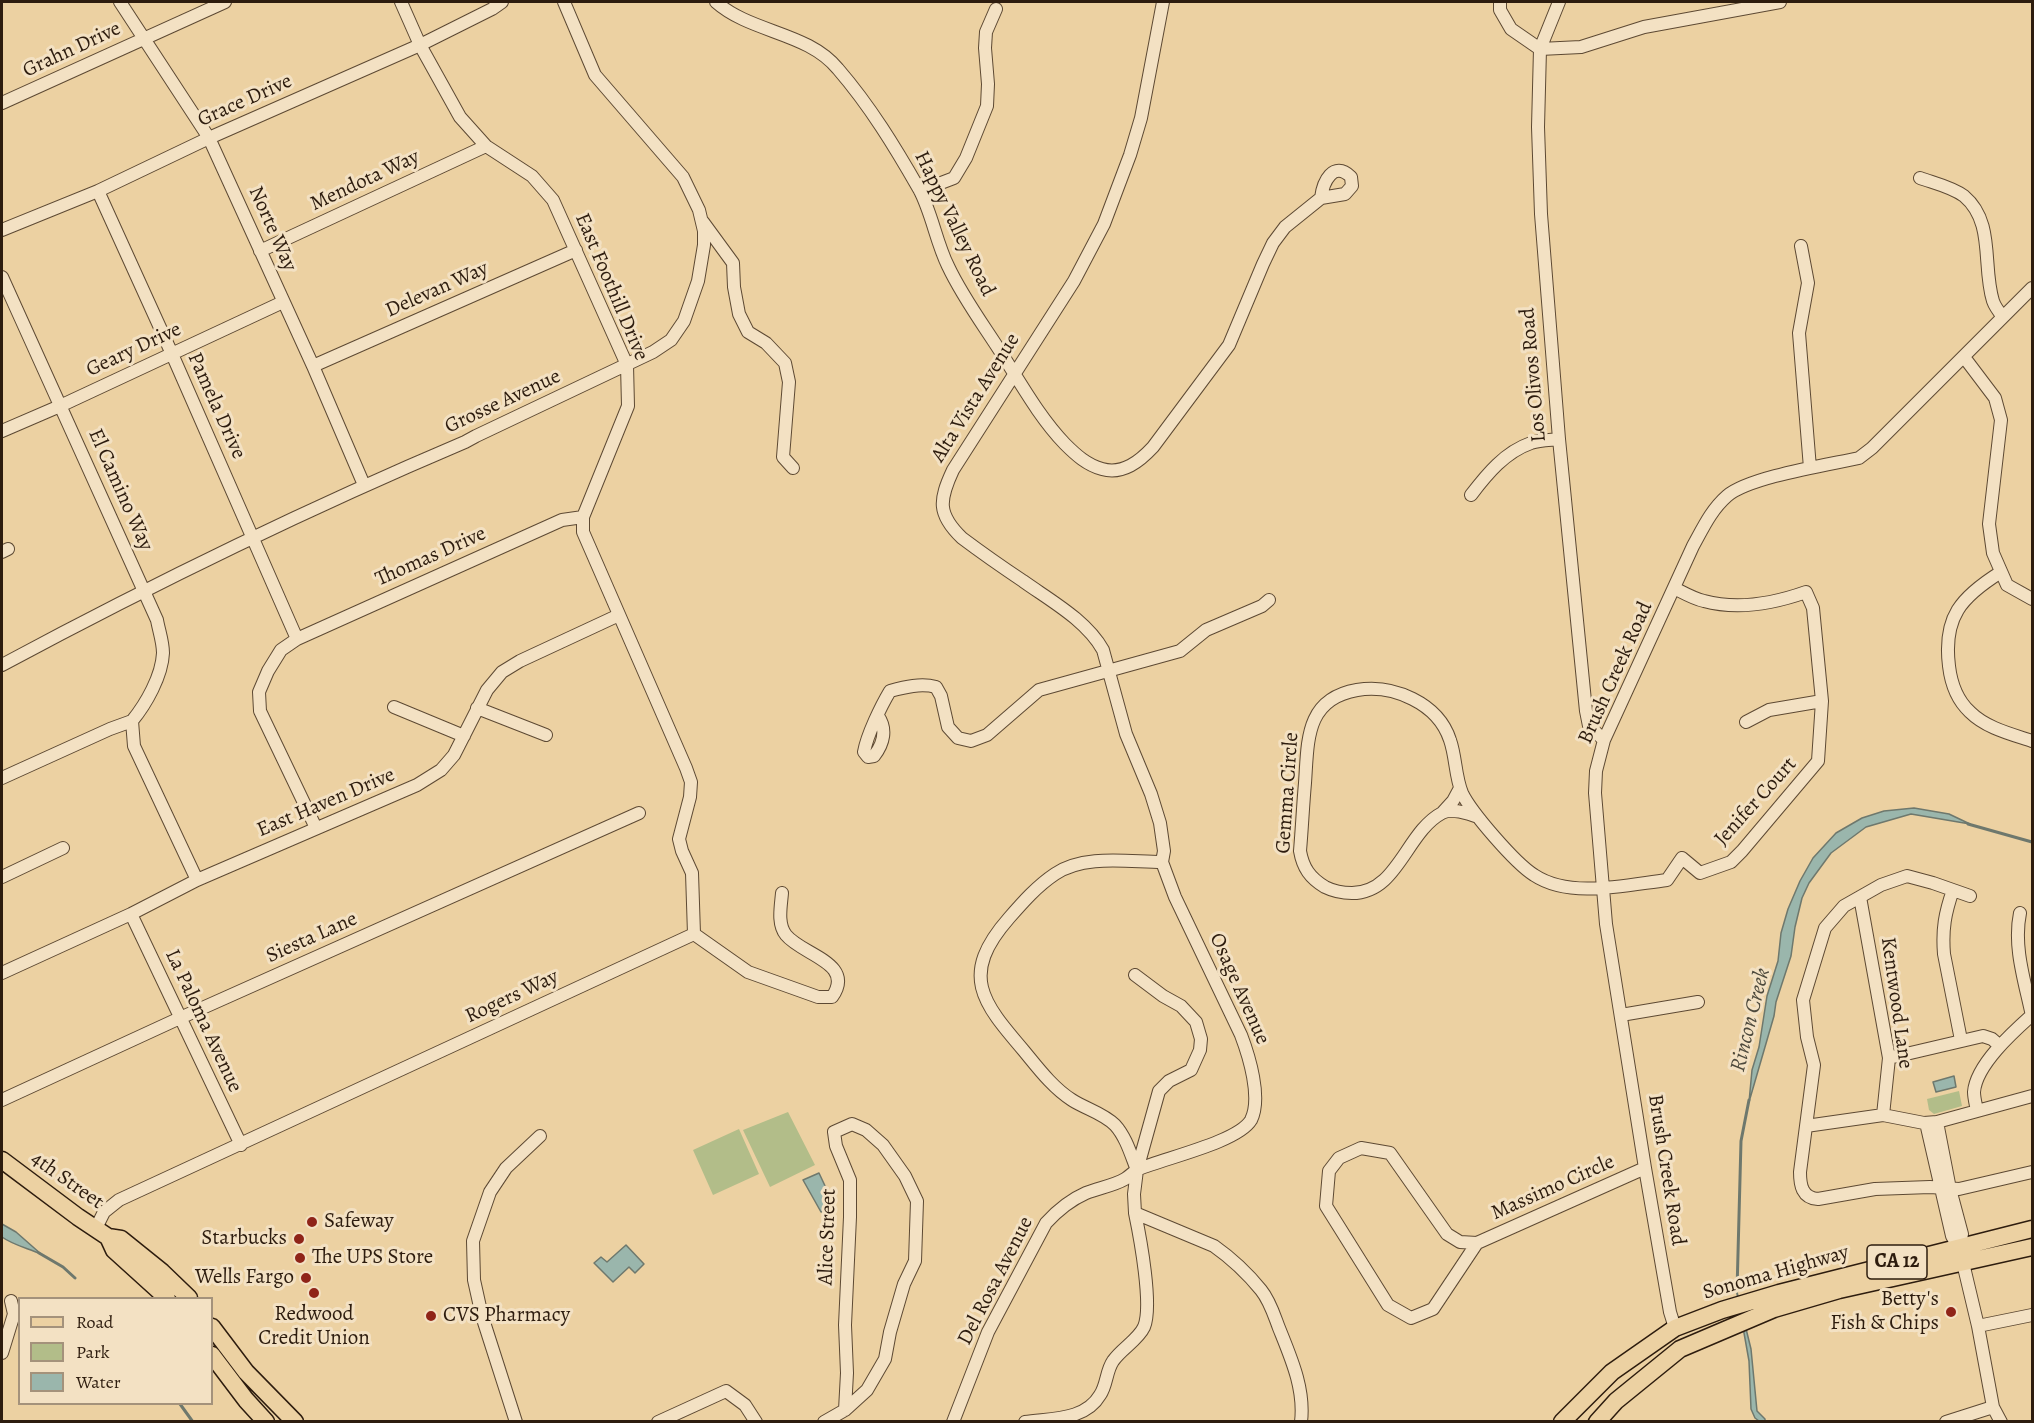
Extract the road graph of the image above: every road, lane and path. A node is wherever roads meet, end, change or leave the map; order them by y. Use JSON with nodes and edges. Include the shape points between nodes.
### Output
{"nodes":[{"id":1,"x":120,"y":2,"type":"edge"},
{"id":2,"x":225,"y":2,"type":"edge"},
{"id":3,"x":401,"y":2,"type":"edge"},
{"id":4,"x":502,"y":2,"type":"edge"},
{"id":5,"x":564,"y":2,"type":"edge"},
{"id":6,"x":716,"y":2,"type":"edge"},
{"id":7,"x":1163,"y":2,"type":"edge"},
{"id":8,"x":1500,"y":2,"type":"edge"},
{"id":9,"x":1559,"y":2,"type":"edge"},
{"id":10,"x":1780,"y":2,"type":"edge"},
{"id":11,"x":996,"y":9,"type":"dead end"},
{"id":12,"x":145,"y":38,"type":"junction"},
{"id":13,"x":420,"y":45,"type":"junction"},
{"id":14,"x":1540,"y":48,"type":"junction"},
{"id":15,"x":2,"y":103,"type":"edge"},
{"id":16,"x":209,"y":138,"type":"junction"},
{"id":17,"x":486,"y":146,"type":"junction"},
{"id":18,"x":1920,"y":178,"type":"dead end"},
{"id":19,"x":98,"y":191,"type":"junction"},
{"id":20,"x":920,"y":191,"type":"junction"},
{"id":21,"x":1321,"y":198,"type":"dead end"},
{"id":22,"x":701,"y":219,"type":"junction"},
{"id":23,"x":2,"y":230,"type":"edge"},
{"id":24,"x":1801,"y":246,"type":"dead end"},
{"id":25,"x":576,"y":250,"type":"junction"},
{"id":26,"x":260,"y":251,"type":"junction"},
{"id":27,"x":2,"y":277,"type":"edge"},
{"id":28,"x":2032,"y":288,"type":"edge"},
{"id":29,"x":283,"y":302,"type":"junction"},
{"id":30,"x":2003,"y":317,"type":"junction"},
{"id":31,"x":172,"y":354,"type":"junction"},
{"id":32,"x":1964,"y":357,"type":"junction"},
{"id":33,"x":627,"y":365,"type":"junction"},
{"id":34,"x":313,"y":366,"type":"junction"},
{"id":35,"x":1014,"y":372,"type":"junction"},
{"id":36,"x":60,"y":406,"type":"junction"},
{"id":37,"x":2,"y":431,"type":"edge"},
{"id":38,"x":1559,"y":439,"type":"junction"},
{"id":39,"x":793,"y":468,"type":"dead end"},
{"id":40,"x":1810,"y":468,"type":"junction"},
{"id":41,"x":364,"y":485,"type":"junction"},
{"id":42,"x":1471,"y":495,"type":"dead end"},
{"id":43,"x":583,"y":517,"type":"junction"},
{"id":44,"x":253,"y":538,"type":"junction"},
{"id":45,"x":2001,"y":572,"type":"junction"},
{"id":46,"x":1674,"y":588,"type":"junction"},
{"id":47,"x":144,"y":591,"type":"junction"},
{"id":48,"x":2032,"y":599,"type":"edge"},
{"id":49,"x":1269,"y":600,"type":"dead end"},
{"id":50,"x":619,"y":615,"type":"junction"},
{"id":51,"x":297,"y":639,"type":"junction"},
{"id":52,"x":2,"y":665,"type":"edge"},
{"id":53,"x":1110,"y":671,"type":"junction"},
{"id":54,"x":1822,"y":701,"type":"junction"},
{"id":55,"x":394,"y":707,"type":"dead end"},
{"id":56,"x":477,"y":708,"type":"junction"},
{"id":57,"x":878,"y":716,"type":"dead end"},
{"id":58,"x":132,"y":722,"type":"junction"},
{"id":59,"x":1746,"y":722,"type":"dead end"},
{"id":60,"x":546,"y":735,"type":"dead end"},
{"id":61,"x":464,"y":736,"type":"junction"},
{"id":62,"x":1604,"y":741,"type":"junction"},
{"id":63,"x":2032,"y":741,"type":"edge"},
{"id":64,"x":2,"y":778,"type":"edge"},
{"id":65,"x":1460,"y":788,"type":"junction"},
{"id":66,"x":1443,"y":812,"type":"junction"},
{"id":67,"x":639,"y":813,"type":"dead end"},
{"id":68,"x":1478,"y":817,"type":"junction"},
{"id":69,"x":316,"y":828,"type":"junction"},
{"id":70,"x":63,"y":848,"type":"dead end"},
{"id":71,"x":1162,"y":862,"type":"junction"},
{"id":72,"x":2,"y":877,"type":"edge"},
{"id":73,"x":197,"y":880,"type":"junction"},
{"id":74,"x":1603,"y":888,"type":"junction"},
{"id":75,"x":1953,"y":890,"type":"junction"},
{"id":76,"x":782,"y":893,"type":"dead end"},
{"id":77,"x":1970,"y":896,"type":"dead end"},
{"id":78,"x":1860,"y":897,"type":"junction"},
{"id":79,"x":2020,"y":913,"type":"dead end"},
{"id":80,"x":131,"y":914,"type":"junction"},
{"id":81,"x":694,"y":934,"type":"junction"},
{"id":82,"x":2,"y":973,"type":"edge"},
{"id":83,"x":1135,"y":975,"type":"dead end"},
{"id":84,"x":1698,"y":1002,"type":"dead end"},
{"id":85,"x":1621,"y":1015,"type":"junction"},
{"id":86,"x":2032,"y":1016,"type":"edge"},
{"id":87,"x":180,"y":1018,"type":"junction"},
{"id":88,"x":1961,"y":1040,"type":"junction"},
{"id":89,"x":2000,"y":1046,"type":"junction"},
{"id":90,"x":1889,"y":1058,"type":"junction"},
{"id":91,"x":2032,"y":1096,"type":"edge"},
{"id":92,"x":2,"y":1100,"type":"edge"},
{"id":93,"x":1977,"y":1111,"type":"junction"},
{"id":94,"x":1884,"y":1115,"type":"junction"},
{"id":95,"x":1931,"y":1122,"type":"junction"},
{"id":96,"x":1806,"y":1126,"type":"junction"},
{"id":97,"x":540,"y":1136,"type":"dead end"},
{"id":98,"x":241,"y":1145,"type":"junction"},
{"id":99,"x":2,"y":1160,"type":"edge"},
{"id":100,"x":1645,"y":1168,"type":"junction"},
{"id":101,"x":1137,"y":1170,"type":"junction"},
{"id":102,"x":2032,"y":1172,"type":"edge"},
{"id":103,"x":1945,"y":1188,"type":"junction"},
{"id":104,"x":1135,"y":1213,"type":"junction"},
{"id":105,"x":2032,"y":1229,"type":"edge"},
{"id":106,"x":102,"y":1233,"type":"junction"},
{"id":107,"x":1477,"y":1243,"type":"junction"},
{"id":108,"x":2032,"y":1246,"type":"edge"},
{"id":109,"x":1961,"y":1255,"type":"junction"},
{"id":110,"x":165,"y":1297,"type":"edge"},
{"id":111,"x":187,"y":1297,"type":"edge"},
{"id":112,"x":11,"y":1301,"type":"dead end"},
{"id":113,"x":1763,"y":1305,"type":"junction"},
{"id":114,"x":2032,"y":1315,"type":"edge"},
{"id":115,"x":1978,"y":1326,"type":"junction"},
{"id":116,"x":213,"y":1328,"type":"edge"},
{"id":117,"x":1675,"y":1328,"type":"junction"},
{"id":118,"x":1680,"y":1349,"type":"junction"},
{"id":119,"x":2,"y":1353,"type":"edge"},
{"id":120,"x":213,"y":1356,"type":"edge"},
{"id":121,"x":1993,"y":1407,"type":"junction"},
{"id":122,"x":845,"y":1410,"type":"junction"},
{"id":123,"x":266,"y":1422,"type":"edge"},
{"id":124,"x":296,"y":1422,"type":"edge"},
{"id":125,"x":516,"y":1422,"type":"edge"},
{"id":126,"x":658,"y":1422,"type":"edge"},
{"id":127,"x":756,"y":1422,"type":"edge"},
{"id":128,"x":824,"y":1422,"type":"edge"},
{"id":129,"x":953,"y":1422,"type":"edge"},
{"id":130,"x":1025,"y":1422,"type":"edge"},
{"id":131,"x":1301,"y":1422,"type":"edge"},
{"id":132,"x":1562,"y":1422,"type":"edge"},
{"id":133,"x":1597,"y":1422,"type":"edge"},
{"id":134,"x":1946,"y":1422,"type":"edge"},
{"id":135,"x":2001,"y":1422,"type":"edge"}],
"edges":[{"from":1,"to":12,"type":"street","name":"Norte Way"},
{"from":2,"to":12,"type":"street","name":"Grahn Drive"},
{"from":3,"to":13,"type":"street","name":"East Foothill Drive"},
{"from":4,"to":13,"type":"street","name":"Grace Drive"},
{"from":5,"to":22,"type":"street","name":"Grosse Avenue","via":[[595,75],[683,177]]},
{"from":6,"to":20,"type":"street","name":"Happy Valley Road","via":[[729,12],[802,43],[836,66],[879,120]]},
{"from":7,"to":35,"type":"street","name":"Alta Vista Avenue","via":[[1141,118],[1104,224],[1074,281]]},
{"from":8,"to":14,"type":"street","via":[[1500,10],[1511,29]]},
{"from":9,"to":14,"type":"street","name":"Los Olivos Road"},
{"from":10,"to":14,"type":"street","via":[[1644,27],[1581,47]]},
{"from":11,"to":20,"type":"street","via":[[986,32],[987,106],[966,158],[954,178]]},
{"from":12,"to":15,"type":"street","name":"Grahn Drive"},
{"from":12,"to":16,"type":"street","name":"Norte Way"},
{"from":13,"to":16,"type":"street","name":"Grace Drive"},
{"from":13,"to":17,"type":"street","name":"East Foothill Drive","via":[[460,117]]},
{"from":14,"to":38,"type":"street","name":"Los Olivos Road","via":[[1541,214]]},
{"from":16,"to":19,"type":"street","name":"Grace Drive"},
{"from":16,"to":26,"type":"street","name":"Norte Way"},
{"from":17,"to":25,"type":"street","name":"East Foothill Drive","via":[[532,176],[553,200]]},
{"from":17,"to":26,"type":"street","name":"Mendota Way"},
{"from":18,"to":30,"type":"street","via":[[1963,195],[1978,212],[1984,226],[1993,303]]},
{"from":19,"to":23,"type":"street","name":"Grace Drive"},
{"from":19,"to":31,"type":"street","name":"Pamela Drive"},
{"from":20,"to":35,"type":"street","name":"Happy Valley Road","via":[[954,280]]},
{"from":21,"to":35,"type":"street","name":"Happy Valley Road","via":[[1273,243],[1229,345],[1153,447],[1128,467],[1104,470],[1079,457],[1053,429]]},
{"from":22,"to":33,"type":"street","name":"Grosse Avenue","via":[[704,245],[698,281],[684,321],[671,340]]},
{"from":22,"to":39,"type":"street","via":[[733,263],[739,314],[748,332],[766,343],[785,363],[789,382],[782,445],[783,457]]},
{"from":24,"to":40,"type":"street","via":[[1808,284],[1799,333]]},
{"from":25,"to":33,"type":"street","name":"East Foothill Drive"},
{"from":25,"to":34,"type":"street","name":"Delevan Way"},
{"from":26,"to":29,"type":"street","name":"Norte Way"},
{"from":27,"to":36,"type":"street","name":"El Camino Way"},
{"from":28,"to":30,"type":"street","name":"Brush Creek Road"},
{"from":29,"to":31,"type":"street","name":"Geary Drive"},
{"from":29,"to":34,"type":"street","name":"Norte Way"},
{"from":30,"to":32,"type":"street","name":"Brush Creek Road"},
{"from":31,"to":36,"type":"street","name":"Geary Drive"},
{"from":31,"to":44,"type":"street","name":"Pamela Drive"},
{"from":32,"to":40,"type":"street","name":"Brush Creek Road","via":[[1872,448],[1858,458]]},
{"from":32,"to":45,"type":"street","via":[[1995,398],[2001,420],[1989,524],[1993,553]]},
{"from":33,"to":41,"type":"street","name":"Grosse Avenue"},
{"from":33,"to":43,"type":"street","name":"East Foothill Drive","via":[[628,406]]},
{"from":34,"to":41,"type":"street","name":"Norte Way"},
{"from":35,"to":53,"type":"street","name":"Alta Vista Avenue","via":[[953,470],[944,490],[942,512],[962,538],[1087,629],[1098,640]]},
{"from":36,"to":37,"type":"street","name":"Geary Drive"},
{"from":36,"to":47,"type":"street","name":"El Camino Way"},
{"from":38,"to":42,"type":"street","via":[[1531,443],[1508,455]]},
{"from":38,"to":62,"type":"street","name":"Los Olivos Road","via":[[1586,711],[1589,726]]},
{"from":40,"to":46,"type":"street","name":"Brush Creek Road","via":[[1755,482],[1727,496],[1709,516]]},
{"from":41,"to":44,"type":"street","name":"Grosse Avenue"},
{"from":43,"to":50,"type":"street","via":[[583,532]]},
{"from":43,"to":51,"type":"street","name":"Thomas Drive","via":[[562,520]]},
{"from":44,"to":47,"type":"street","name":"Grosse Avenue"},
{"from":44,"to":51,"type":"street","name":"Pamela Drive"},
{"from":45,"to":48,"type":"street","via":[[2007,585]]},
{"from":45,"to":63,"type":"street","via":[[1968,595],[1953,618],[1948,639],[1950,675],[1969,712],[2002,732]]},
{"from":46,"to":54,"type":"street","name":"Jenifer Court","via":[[1703,601],[1726,605],[1785,599],[1806,592],[1813,608]]},
{"from":46,"to":62,"type":"street","name":"Brush Creek Road"},
{"from":47,"to":52,"type":"street","name":"Grosse Avenue"},
{"from":47,"to":58,"type":"street","name":"El Camino Way","via":[[157,620],[163,655],[142,709]]},
{"from":49,"to":53,"type":"street","via":[[1206,630],[1180,651]]},
{"from":50,"to":56,"type":"street","name":"East Haven Drive","via":[[501,672]]},
{"from":50,"to":81,"type":"street","via":[[691,782],[679,839],[692,873]]},
{"from":51,"to":69,"type":"street","name":"Thomas Drive","via":[[281,650],[268,671],[259,692],[260,711]]},
{"from":53,"to":57,"type":"street","via":[[1039,690],[987,735],[970,741],[958,738],[948,727],[936,687],[890,691]]},
{"from":53,"to":71,"type":"street","name":"Alta Vista Avenue","via":[[1126,734],[1160,823]]},
{"from":54,"to":59,"type":"street","via":[[1769,710]]},
{"from":54,"to":74,"type":"street","name":"Jenifer Court","via":[[1818,761],[1731,862],[1700,873],[1682,858],[1667,880]]},
{"from":55,"to":61,"type":"street"},
{"from":56,"to":60,"type":"street"},
{"from":56,"to":61,"type":"street","name":"East Haven Drive"},
{"from":58,"to":64,"type":"street"},
{"from":58,"to":73,"type":"street","via":[[134,746]]},
{"from":61,"to":69,"type":"street","name":"East Haven Drive","via":[[441,771]]},
{"from":62,"to":74,"type":"street","name":"Brush Creek Road","via":[[1595,793]]},
{"from":65,"to":66,"type":"street","name":"Gemma Circle"},
{"from":65,"to":66,"type":"street","name":"Gemma Circle","via":[[1444,726],[1412,698],[1399,692],[1357,690],[1330,700],[1321,710],[1309,731],[1300,851],[1302,864],[1312,877],[1341,892],[1366,892],[1378,887],[1427,825]]},
{"from":65,"to":68,"type":"street","name":"Gemma Circle"},
{"from":66,"to":68,"type":"street","via":[[1465,812]]},
{"from":67,"to":87,"type":"street","name":"Siesta Lane"},
{"from":68,"to":74,"type":"street","name":"Gemma Circle","via":[[1522,866],[1545,882],[1560,887]]},
{"from":69,"to":73,"type":"street","name":"East Haven Drive"},
{"from":70,"to":72,"type":"street"},
{"from":71,"to":101,"type":"street","name":"Osage Avenue","via":[[1250,1058],[1254,1109],[1244,1129],[1226,1139]]},
{"from":71,"to":101,"type":"street","via":[[1095,862],[1057,872],[1032,891],[1004,924],[991,942],[981,968],[982,989],[995,1018],[1051,1083],[1114,1124],[1122,1133]]},
{"from":73,"to":80,"type":"street","name":"East Haven Drive"},
{"from":74,"to":85,"type":"street","name":"Brush Creek Road"},
{"from":75,"to":77,"type":"street"},
{"from":75,"to":78,"type":"street","via":[[1907,876]]},
{"from":75,"to":88,"type":"street","via":[[1944,915],[1943,939]]},
{"from":76,"to":81,"type":"street","via":[[781,924],[786,935],[834,969],[839,979],[832,997],[818,998],[747,972]]},
{"from":78,"to":90,"type":"street","name":"Kentwood Lane"},
{"from":78,"to":96,"type":"street","via":[[1844,906],[1825,928],[1803,1000],[1814,1065]]},
{"from":79,"to":86,"type":"street","via":[[2018,950]]},
{"from":80,"to":82,"type":"street","name":"East Haven Drive"},
{"from":80,"to":87,"type":"street","name":"La Paloma Avenue"},
{"from":81,"to":98,"type":"street","name":"Rogers Way"},
{"from":83,"to":101,"type":"street","via":[[1181,1006],[1197,1022],[1202,1039],[1191,1070],[1169,1081],[1159,1092]]},
{"from":84,"to":85,"type":"street"},
{"from":85,"to":100,"type":"street","name":"Brush Creek Road"},
{"from":86,"to":89,"type":"street"},
{"from":87,"to":92,"type":"street","name":"Siesta Lane"},
{"from":87,"to":98,"type":"street","name":"La Paloma Avenue"},
{"from":88,"to":89,"type":"street","via":[[1983,1036]]},
{"from":88,"to":90,"type":"street"},
{"from":89,"to":93,"type":"street","via":[[1980,1075],[1974,1092]]},
{"from":90,"to":94,"type":"street","name":"Kentwood Lane"},
{"from":91,"to":93,"type":"street"},
{"from":93,"to":95,"type":"street"},
{"from":94,"to":95,"type":"street"},
{"from":94,"to":96,"type":"street"},
{"from":95,"to":103,"type":"street"},
{"from":96,"to":103,"type":"street","via":[[1800,1172],[1803,1192],[1808,1197],[1818,1199],[1875,1189]]},
{"from":97,"to":125,"type":"street","via":[[506,1168],[490,1192],[473,1241],[474,1280],[482,1316]]},
{"from":98,"to":106,"type":"street","name":"Rogers Way","via":[[119,1200],[104,1212]]},
{"from":99,"to":106,"type":"main road","name":"4th Street"},
{"from":100,"to":107,"type":"street","name":"Massimo Circle"},
{"from":100,"to":117,"type":"street","name":"Brush Creek Road"},
{"from":101,"to":104,"type":"street"},
{"from":101,"to":129,"type":"street","name":"Del Rosa Avenue","via":[[1125,1179],[1084,1194],[1059,1209],[1046,1223],[988,1332]]},
{"from":102,"to":103,"type":"street","via":[[1959,1189]]},
{"from":103,"to":109,"type":"street","via":[[1962,1234]]},
{"from":104,"to":130,"type":"street","via":[[1146,1274],[1144,1328],[1112,1361],[1100,1395],[1087,1409],[1071,1416]]},
{"from":104,"to":131,"type":"street","via":[[1214,1246],[1262,1291],[1296,1369],[1303,1408]]},
{"from":105,"to":109,"type":"main road","name":"Sonoma Highway","number":"CA 12"},
{"from":106,"to":110,"type":"main road","name":"4th Street","via":[[114,1250]]},
{"from":106,"to":111,"type":"main road","name":"4th Street","via":[[121,1239]]},
{"from":107,"to":107,"type":"street","name":"Massimo Circle","via":[[1460,1242],[1447,1234],[1390,1153],[1360,1148],[1339,1158],[1329,1171],[1326,1206],[1388,1305],[1412,1318],[1433,1309]]},
{"from":108,"to":109,"type":"main road","name":"Sonoma Highway","number":"CA 12"},
{"from":109,"to":113,"type":"main road","name":"Sonoma Highway","number":"CA 12","via":[[1839,1290]]},
{"from":109,"to":115,"type":"street"},
{"from":112,"to":119,"type":"street","via":[[14,1314]]},
{"from":113,"to":117,"type":"main road","name":"Sonoma Highway","number":"CA 12","via":[[1722,1310]]},
{"from":113,"to":118,"type":"main road","name":"Sonoma Highway","number":"CA 12"},
{"from":114,"to":115,"type":"street"},
{"from":115,"to":121,"type":"street"},
{"from":116,"to":124,"type":"main road","via":[[246,1372]]},
{"from":117,"to":118,"type":"main road"},
{"from":117,"to":132,"type":"main road","name":"Sonoma Highway","number":"CA 12","via":[[1612,1372]]},
{"from":118,"to":133,"type":"main road","name":"Sonoma Highway","number":"CA 12","via":[[1616,1401]]},
{"from":120,"to":123,"type":"main road"},
{"from":121,"to":134,"type":"street"},
{"from":121,"to":135,"type":"street"},
{"from":122,"to":122,"type":"street","name":"Alice Street","via":[[867,1390],[885,1359],[904,1284],[915,1261],[916,1238],[916,1201],[905,1176],[883,1145],[852,1124],[834,1132],[850,1180]]},
{"from":122,"to":128,"type":"street","name":"Alice Street"},
{"from":126,"to":127,"type":"street","via":[[726,1391],[745,1404]]}]}
